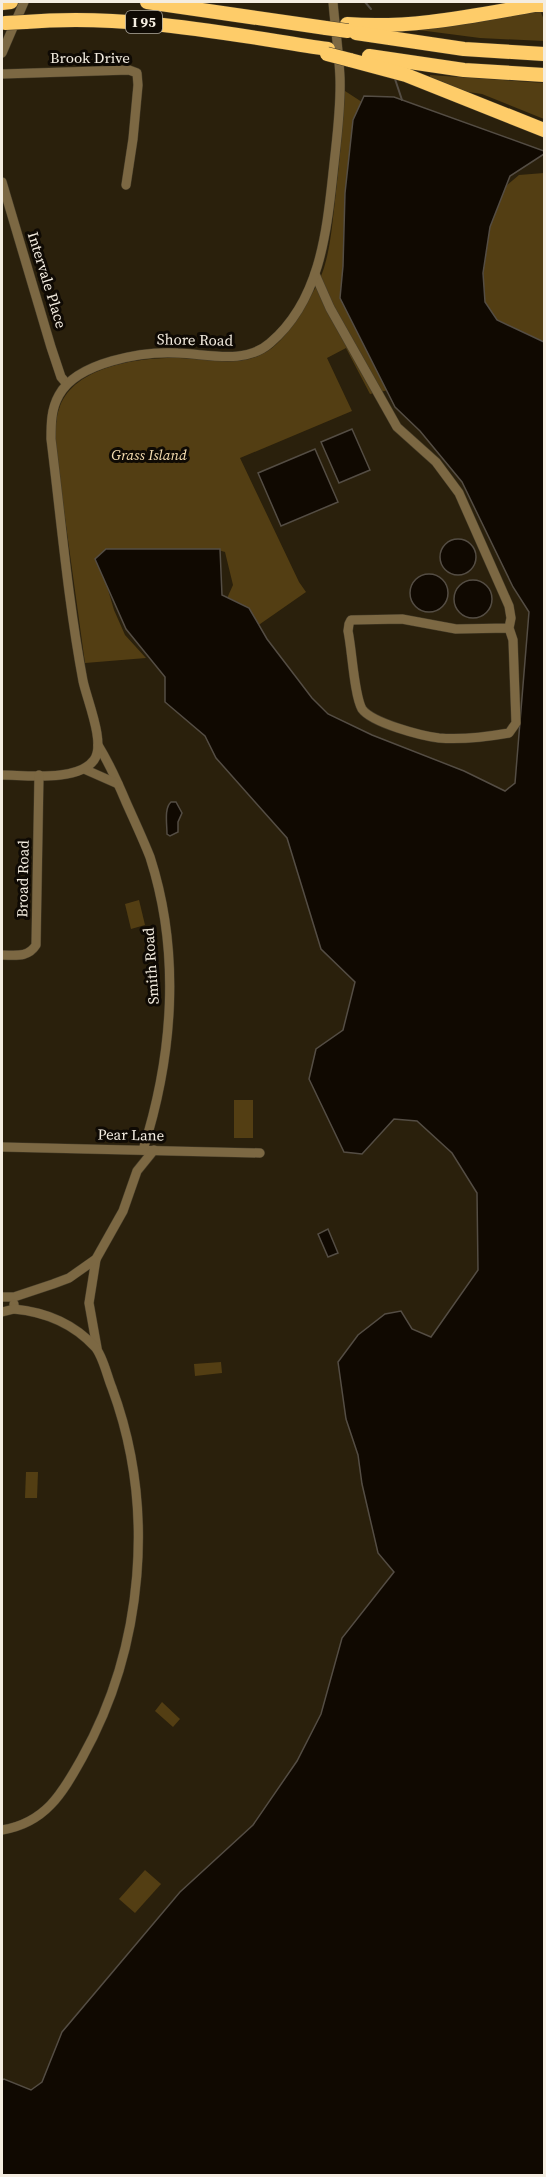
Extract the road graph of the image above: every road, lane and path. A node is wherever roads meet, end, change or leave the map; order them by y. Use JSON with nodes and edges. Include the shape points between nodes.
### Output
{"nodes":[{"id":1,"x":11,"y":2,"type":"edge"},
{"id":2,"x":24,"y":2,"type":"edge"},
{"id":3,"x":147,"y":2,"type":"edge"},
{"id":4,"x":517,"y":2,"type":"edge"},
{"id":5,"x":2,"y":3,"type":"edge"},
{"id":6,"x":333,"y":4,"type":"edge"},
{"id":7,"x":544,"y":5,"type":"edge"},
{"id":8,"x":466,"y":17,"type":"junction"},
{"id":9,"x":3,"y":24,"type":"edge"},
{"id":10,"x":347,"y":28,"type":"junction"},
{"id":11,"x":2,"y":53,"type":"edge"},
{"id":12,"x":544,"y":54,"type":"edge"},
{"id":13,"x":350,"y":56,"type":"junction"},
{"id":14,"x":2,"y":74,"type":"edge"},
{"id":15,"x":544,"y":75,"type":"edge"},
{"id":16,"x":544,"y":130,"type":"edge"},
{"id":17,"x":2,"y":182,"type":"edge"},
{"id":18,"x":126,"y":185,"type":"dead end"},
{"id":19,"x":315,"y":274,"type":"junction"},
{"id":20,"x":67,"y":384,"type":"junction"},
{"id":21,"x":509,"y":628,"type":"junction"},
{"id":22,"x":98,"y":745,"type":"junction"},
{"id":23,"x":84,"y":769,"type":"junction"},
{"id":24,"x":2,"y":775,"type":"edge"},
{"id":25,"x":39,"y":775,"type":"junction"},
{"id":26,"x":118,"y":784,"type":"junction"},
{"id":27,"x":2,"y":955,"type":"edge"},
{"id":28,"x":2,"y":1147,"type":"edge"},
{"id":29,"x":143,"y":1150,"type":"junction"},
{"id":30,"x":154,"y":1150,"type":"junction"},
{"id":31,"x":260,"y":1153,"type":"dead end"},
{"id":32,"x":96,"y":1259,"type":"junction"},
{"id":33,"x":2,"y":1297,"type":"edge"},
{"id":34,"x":14,"y":1297,"type":"junction"},
{"id":35,"x":15,"y":1309,"type":"junction"},
{"id":36,"x":2,"y":1312,"type":"edge"},
{"id":37,"x":97,"y":1348,"type":"junction"},
{"id":38,"x":2,"y":1830,"type":"edge"}],
"edges":[{"from":1,"to":5,"type":"highway"},
{"from":2,"to":11,"type":"street"},
{"from":3,"to":10,"type":"highway","number":"I 95"},
{"from":4,"to":8,"type":"highway"},
{"from":6,"to":19,"type":"street","name":"Shore Road","via":[[340,109],[328,223]]},
{"from":7,"to":8,"type":"highway"},
{"from":8,"to":10,"type":"highway"},
{"from":9,"to":13,"type":"highway","number":"I 95","bridge":true,"via":[[67,20],[135,22]]},
{"from":10,"to":12,"type":"highway","via":[[472,50]]},
{"from":13,"to":15,"type":"highway","number":"I 95"},
{"from":13,"to":16,"type":"highway"},
{"from":14,"to":18,"type":"street","name":"Brook Drive","via":[[129,70],[137,73]]},
{"from":17,"to":20,"type":"street","name":"Intervale Place","via":[[51,347]]},
{"from":19,"to":20,"type":"street","name":"Shore Road","via":[[286,326],[257,352],[224,357],[175,353],[129,358],[85,371]]},
{"from":19,"to":21,"type":"street","via":[[397,427],[436,462],[459,493],[509,606]]},
{"from":20,"to":22,"type":"street","via":[[54,408],[51,439],[80,666]]},
{"from":21,"to":21,"type":"street","via":[[456,629],[402,619],[351,620],[348,631],[363,709],[380,723],[439,738],[509,733],[516,723],[513,640]]},
{"from":22,"to":23,"type":"street","via":[[96,758]]},
{"from":22,"to":26,"type":"street","name":"Smith Road"},
{"from":23,"to":25,"type":"street"},
{"from":23,"to":26,"type":"street"},
{"from":24,"to":25,"type":"street"},
{"from":25,"to":27,"type":"street","name":"Broad Road","via":[[36,945],[26,955]]},
{"from":26,"to":29,"type":"street","name":"Smith Road","via":[[150,857],[169,957],[165,1063]]},
{"from":28,"to":29,"type":"street","name":"Pear Lane"},
{"from":29,"to":30,"type":"street","name":"Pear Lane"},
{"from":30,"to":31,"type":"street","name":"Pear Lane"},
{"from":30,"to":32,"type":"street","via":[[137,1171],[123,1211]]},
{"from":32,"to":34,"type":"street","via":[[69,1278]]},
{"from":32,"to":37,"type":"street","via":[[89,1303]]},
{"from":33,"to":34,"type":"street"},
{"from":34,"to":35,"type":"street"},
{"from":35,"to":36,"type":"street"},
{"from":35,"to":37,"type":"street","via":[[58,1319]]},
{"from":37,"to":38,"type":"street","via":[[124,1426],[135,1477],[138,1550],[133,1612],[104,1711],[72,1777],[37,1818]]}]}
